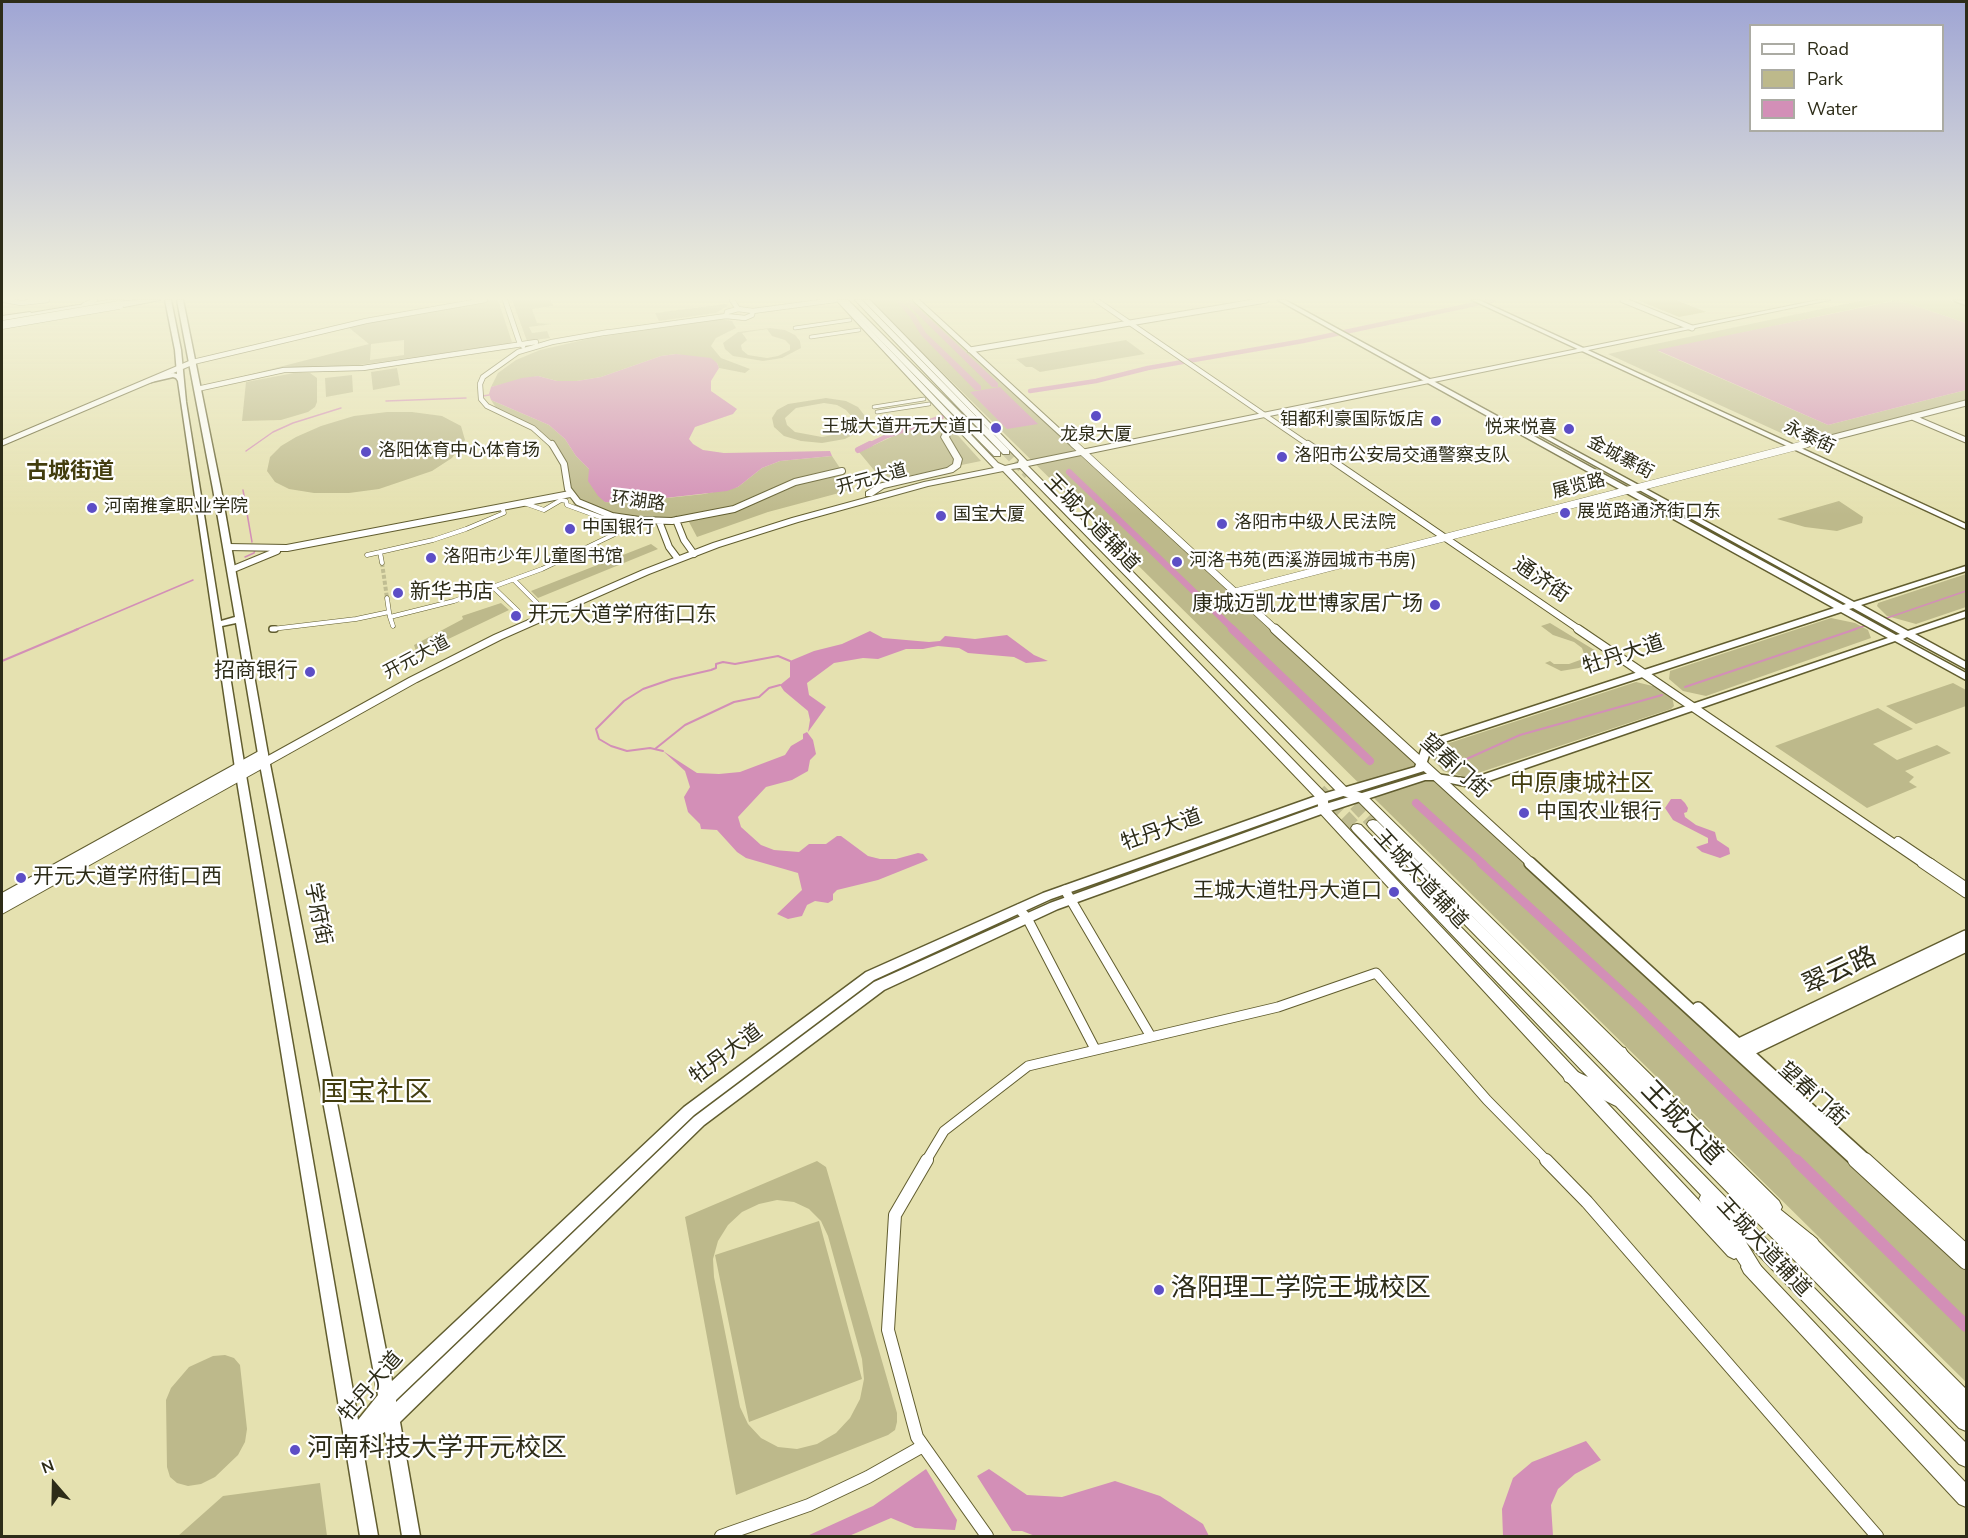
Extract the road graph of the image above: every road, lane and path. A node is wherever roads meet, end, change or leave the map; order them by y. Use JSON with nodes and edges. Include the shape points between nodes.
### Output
{"nodes":[{"id":1,"x":166,"y":372,"type":"edge"},
{"id":2,"x":167,"y":372,"type":"edge"},
{"id":3,"x":180,"y":372,"type":"edge"},
{"id":4,"x":194,"y":372,"type":"edge"},
{"id":5,"x":278,"y":372,"type":"edge"},
{"id":6,"x":489,"y":372,"type":"edge"},
{"id":7,"x":909,"y":372,"type":"edge"},
{"id":8,"x":911,"y":372,"type":"edge"},
{"id":9,"x":928,"y":372,"type":"edge"},
{"id":10,"x":936,"y":372,"type":"edge"},
{"id":11,"x":996,"y":372,"type":"edge"},
{"id":12,"x":1203,"y":372,"type":"edge"},
{"id":13,"x":1419,"y":372,"type":"edge"},
{"id":14,"x":1420,"y":372,"type":"edge"},
{"id":15,"x":1467,"y":372,"type":"edge"},
{"id":16,"x":1634,"y":372,"type":"edge"},
{"id":17,"x":1432,"y":379,"type":"junction"},
{"id":18,"x":180,"y":380,"type":"junction"},
{"id":19,"x":147,"y":381,"type":"junction"},
{"id":20,"x":197,"y":394,"type":"junction"},
{"id":21,"x":924,"y":399,"type":"dead end"},
{"id":22,"x":183,"y":402,"type":"junction"},
{"id":23,"x":929,"y":404,"type":"dead end"},
{"id":24,"x":1966,"y":405,"type":"edge"},
{"id":25,"x":874,"y":407,"type":"dead end"},
{"id":26,"x":878,"y":412,"type":"dead end"},
{"id":27,"x":1264,"y":413,"type":"junction"},
{"id":28,"x":1916,"y":418,"type":"junction"},
{"id":29,"x":953,"y":421,"type":"junction"},
{"id":30,"x":1966,"y":439,"type":"edge"},
{"id":31,"x":2,"y":442,"type":"edge"},
{"id":32,"x":1800,"y":448,"type":"junction"},
{"id":33,"x":1082,"y":450,"type":"junction"},
{"id":34,"x":1006,"y":452,"type":"tunnel mouth"},
{"id":35,"x":997,"y":454,"type":"tunnel mouth"},
{"id":36,"x":1023,"y":463,"type":"junction"},
{"id":37,"x":1001,"y":467,"type":"junction"},
{"id":38,"x":842,"y":471,"type":"dead end"},
{"id":39,"x":217,"y":489,"type":"junction"},
{"id":40,"x":1636,"y":490,"type":"junction"},
{"id":41,"x":197,"y":493,"type":"junction"},
{"id":42,"x":570,"y":494,"type":"junction"},
{"id":43,"x":869,"y":494,"type":"junction"},
{"id":44,"x":523,"y":503,"type":"junction"},
{"id":45,"x":502,"y":507,"type":"junction"},
{"id":46,"x":659,"y":520,"type":"junction"},
{"id":47,"x":676,"y":520,"type":"junction"},
{"id":48,"x":633,"y":521,"type":"junction"},
{"id":49,"x":1966,"y":522,"type":"edge"},
{"id":50,"x":1966,"y":527,"type":"edge"},
{"id":51,"x":1449,"y":538,"type":"junction"},
{"id":52,"x":227,"y":547,"type":"junction"},
{"id":53,"x":287,"y":548,"type":"junction"},
{"id":54,"x":692,"y":551,"type":"junction"},
{"id":55,"x":380,"y":552,"type":"junction"},
{"id":56,"x":367,"y":555,"type":"dead end"},
{"id":57,"x":677,"y":557,"type":"junction"},
{"id":58,"x":382,"y":563,"type":"tunnel mouth"},
{"id":59,"x":1966,"y":568,"type":"edge"},
{"id":60,"x":231,"y":570,"type":"junction"},
{"id":61,"x":514,"y":580,"type":"junction"},
{"id":62,"x":494,"y":588,"type":"junction"},
{"id":63,"x":1239,"y":593,"type":"junction"},
{"id":64,"x":387,"y":598,"type":"tunnel mouth"},
{"id":65,"x":537,"y":603,"type":"dead end"},
{"id":66,"x":1855,"y":604,"type":"junction"},
{"id":67,"x":1842,"y":609,"type":"junction"},
{"id":68,"x":518,"y":611,"type":"dead end"},
{"id":69,"x":1966,"y":614,"type":"edge"},
{"id":70,"x":389,"y":615,"type":"junction"},
{"id":71,"x":240,"y":619,"type":"junction"},
{"id":72,"x":218,"y":624,"type":"junction"},
{"id":73,"x":393,"y":626,"type":"dead end"},
{"id":74,"x":272,"y":629,"type":"dead end"},
{"id":75,"x":1897,"y":633,"type":"junction"},
{"id":76,"x":1908,"y":634,"type":"junction"},
{"id":77,"x":1966,"y":666,"type":"edge"},
{"id":78,"x":1647,"y":672,"type":"junction"},
{"id":79,"x":1966,"y":677,"type":"edge"},
{"id":80,"x":1696,"y":706,"type":"junction"},
{"id":81,"x":264,"y":758,"type":"junction"},
{"id":82,"x":1423,"y":762,"type":"junction"},
{"id":83,"x":241,"y":770,"type":"junction"},
{"id":84,"x":1441,"y":777,"type":"junction"},
{"id":85,"x":1344,"y":792,"type":"junction"},
{"id":86,"x":1361,"y":797,"type":"junction"},
{"id":87,"x":1323,"y":803,"type":"junction"},
{"id":88,"x":1372,"y":824,"type":"tunnel mouth"},
{"id":89,"x":1357,"y":828,"type":"tunnel mouth"},
{"id":90,"x":1966,"y":887,"type":"edge"},
{"id":91,"x":1966,"y":893,"type":"edge"},
{"id":92,"x":1069,"y":894,"type":"junction"},
{"id":93,"x":2,"y":899,"type":"edge"},
{"id":94,"x":2,"y":909,"type":"edge"},
{"id":95,"x":1023,"y":913,"type":"junction"},
{"id":96,"x":1966,"y":936,"type":"edge"},
{"id":97,"x":1966,"y":946,"type":"edge"},
{"id":98,"x":1150,"y":1035,"type":"junction"},
{"id":99,"x":1095,"y":1049,"type":"junction"},
{"id":100,"x":1739,"y":1050,"type":"junction"},
{"id":101,"x":1620,"y":1053,"type":"junction"},
{"id":102,"x":1571,"y":1076,"type":"junction"},
{"id":103,"x":1643,"y":1094,"type":"junction"},
{"id":104,"x":1624,"y":1104,"type":"junction"},
{"id":105,"x":1693,"y":1175,"type":"junction"},
{"id":106,"x":1803,"y":1248,"type":"junction"},
{"id":107,"x":1966,"y":1252,"type":"edge"},
{"id":108,"x":1966,"y":1262,"type":"edge"},
{"id":109,"x":1756,"y":1273,"type":"junction"},
{"id":110,"x":387,"y":1397,"type":"junction"},
{"id":111,"x":1966,"y":1402,"type":"edge"},
{"id":112,"x":391,"y":1419,"type":"junction"},
{"id":113,"x":1966,"y":1421,"type":"edge"},
{"id":114,"x":353,"y":1440,"type":"junction"},
{"id":115,"x":923,"y":1446,"type":"junction"},
{"id":116,"x":1966,"y":1456,"type":"edge"},
{"id":117,"x":1966,"y":1497,"type":"edge"},
{"id":118,"x":369,"y":1536,"type":"edge"},
{"id":119,"x":411,"y":1536,"type":"edge"},
{"id":120,"x":721,"y":1536,"type":"edge"},
{"id":121,"x":987,"y":1536,"type":"edge"},
{"id":122,"x":1877,"y":1536,"type":"edge"}],
"edges":[{"from":1,"to":31,"type":"street"},
{"from":2,"to":19,"type":"street"},
{"from":3,"to":18,"type":"main road"},
{"from":4,"to":20,"type":"main road","name":"学府街"},
{"from":5,"to":20,"type":"street"},
{"from":6,"to":42,"type":"street","via":[[483,377],[481,399],[554,445],[562,457]]},
{"from":7,"to":29,"type":"main road","name":"王城大道辅道"},
{"from":8,"to":35,"type":"main road"},
{"from":9,"to":34,"type":"main road"},
{"from":10,"to":36,"type":"main road","name":"王城大道辅道"},
{"from":11,"to":33,"type":"street","name":"望春门街"},
{"from":12,"to":27,"type":"street","name":"通济街"},
{"from":13,"to":17,"type":"main road","name":"金城寨街"},
{"from":14,"to":17,"type":"main road","name":"金城寨街"},
{"from":15,"to":17,"type":"main road","name":"开元大道"},
{"from":16,"to":32,"type":"main road","name":"永泰街"},
{"from":17,"to":27,"type":"main road","name":"开元大道"},
{"from":17,"to":40,"type":"main road","name":"金城寨街"},
{"from":17,"to":40,"type":"main road","name":"金城寨街"},
{"from":18,"to":19,"type":"main road","via":[[173,375]]},
{"from":18,"to":22,"type":"main road"},
{"from":19,"to":31,"type":"street"},
{"from":20,"to":22,"type":"main road"},
{"from":20,"to":39,"type":"main road","name":"学府街"},
{"from":21,"to":25,"type":"street"},
{"from":22,"to":41,"type":"main road"},
{"from":23,"to":26,"type":"street"},
{"from":24,"to":28,"type":"street","name":"展览路"},
{"from":27,"to":33,"type":"main road","name":"开元大道"},
{"from":27,"to":51,"type":"street","name":"通济街"},
{"from":28,"to":30,"type":"street"},
{"from":28,"to":32,"type":"street","name":"展览路"},
{"from":29,"to":37,"type":"main road","name":"王城大道辅道"},
{"from":29,"to":43,"type":"main road","via":[[945,437],[958,459],[957,465],[881,486]]},
{"from":32,"to":40,"type":"street","name":"展览路"},
{"from":32,"to":49,"type":"main road","name":"永泰街"},
{"from":32,"to":50,"type":"main road","name":"永泰街"},
{"from":33,"to":36,"type":"main road","name":"开元大道"},
{"from":33,"to":63,"type":"street","name":"望春门街"},
{"from":36,"to":37,"type":"main road","name":"开元大道"},
{"from":36,"to":85,"type":"main road","name":"王城大道辅道"},
{"from":37,"to":43,"type":"main road","name":"开元大道"},
{"from":37,"to":54,"type":"main road","name":"开元大道","via":[[872,498]]},
{"from":37,"to":87,"type":"main road","name":"王城大道辅道"},
{"from":38,"to":47,"type":"street","name":"环湖路","via":[[795,482],[734,509]]},
{"from":39,"to":41,"type":"main road"},
{"from":39,"to":52,"type":"main road","name":"学府街"},
{"from":40,"to":51,"type":"street","name":"展览路"},
{"from":40,"to":66,"type":"main road","name":"金城寨街"},
{"from":40,"to":67,"type":"main road","name":"金城寨街"},
{"from":41,"to":72,"type":"main road"},
{"from":42,"to":44,"type":"street"},
{"from":42,"to":48,"type":"street","name":"环湖路","via":[[588,508]]},
{"from":43,"to":54,"type":"main road","name":"开元大道","via":[[790,516]]},
{"from":44,"to":45,"type":"street"},
{"from":44,"to":48,"type":"street","via":[[544,510],[561,500],[600,517]]},
{"from":45,"to":53,"type":"street"},
{"from":45,"to":55,"type":"street","via":[[504,513],[466,529]]},
{"from":46,"to":47,"type":"street","name":"环湖路"},
{"from":46,"to":48,"type":"street","name":"环湖路"},
{"from":46,"to":57,"type":"street"},
{"from":47,"to":54,"type":"street"},
{"from":48,"to":61,"type":"street","via":[[586,549]]},
{"from":51,"to":63,"type":"street","name":"展览路"},
{"from":51,"to":78,"type":"street","name":"通济街"},
{"from":52,"to":53,"type":"street"},
{"from":52,"to":60,"type":"main road","name":"学府街"},
{"from":53,"to":60,"type":"street"},
{"from":54,"to":57,"type":"main road","name":"开元大道"},
{"from":55,"to":56,"type":"street"},
{"from":55,"to":58,"type":"street"},
{"from":57,"to":81,"type":"main road","name":"开元大道","via":[[498,637]]},
{"from":59,"to":66,"type":"main road","name":"牡丹大道"},
{"from":60,"to":71,"type":"main road","name":"学府街"},
{"from":61,"to":62,"type":"street"},
{"from":61,"to":65,"type":"street"},
{"from":62,"to":68,"type":"street"},
{"from":62,"to":70,"type":"street"},
{"from":63,"to":82,"type":"street","name":"望春门街"},
{"from":64,"to":70,"type":"street"},
{"from":66,"to":67,"type":"main road","name":"牡丹大道"},
{"from":66,"to":75,"type":"main road","name":"金城寨街"},
{"from":67,"to":75,"type":"main road","name":"金城寨街","via":[[1885,633]]},
{"from":67,"to":78,"type":"main road","name":"牡丹大道"},
{"from":69,"to":76,"type":"main road","name":"牡丹大道"},
{"from":70,"to":73,"type":"street"},
{"from":70,"to":74,"type":"street"},
{"from":71,"to":72,"type":"main road"},
{"from":71,"to":81,"type":"main road","name":"学府街"},
{"from":72,"to":83,"type":"main road"},
{"from":75,"to":76,"type":"main road","name":"牡丹大道"},
{"from":75,"to":79,"type":"main road"},
{"from":75,"to":80,"type":"main road","name":"牡丹大道"},
{"from":76,"to":77,"type":"main road"},
{"from":78,"to":80,"type":"street","name":"通济街"},
{"from":78,"to":82,"type":"main road","name":"牡丹大道","via":[[1428,744]]},
{"from":80,"to":84,"type":"main road","name":"牡丹大道","via":[[1470,783]]},
{"from":80,"to":90,"type":"street","name":"通济街"},
{"from":80,"to":91,"type":"street","name":"通济街"},
{"from":81,"to":83,"type":"main road","name":"开元大道"},
{"from":81,"to":110,"type":"main road","name":"学府街"},
{"from":82,"to":84,"type":"street","name":"望春门街"},
{"from":82,"to":85,"type":"main road","name":"牡丹大道","via":[[1420,769]]},
{"from":83,"to":93,"type":"main road","name":"开元大道"},
{"from":83,"to":94,"type":"main road","name":"开元大道"},
{"from":83,"to":114,"type":"main road"},
{"from":84,"to":86,"type":"main road","name":"牡丹大道","via":[[1425,777]]},
{"from":84,"to":100,"type":"street","name":"望春门街"},
{"from":85,"to":86,"type":"main road","name":"王城大道辅道"},
{"from":85,"to":87,"type":"main road","name":"牡丹大道"},
{"from":86,"to":87,"type":"main road","name":"牡丹大道"},
{"from":86,"to":101,"type":"main road","name":"王城大道辅道"},
{"from":87,"to":92,"type":"main road","name":"牡丹大道"},
{"from":87,"to":102,"type":"main road","name":"王城大道辅道"},
{"from":88,"to":103,"type":"main road","name":"王城大道"},
{"from":89,"to":104,"type":"main road","name":"王城大道"},
{"from":92,"to":95,"type":"main road","name":"牡丹大道"},
{"from":92,"to":98,"type":"street"},
{"from":95,"to":99,"type":"street"},
{"from":95,"to":110,"type":"main road","name":"牡丹大道","via":[[870,976],[689,1111]]},
{"from":95,"to":112,"type":"main road","name":"牡丹大道","via":[[879,986],[699,1121]]},
{"from":96,"to":100,"type":"street","name":"翠云路"},
{"from":97,"to":100,"type":"street","name":"翠云路"},
{"from":98,"to":99,"type":"street"},
{"from":98,"to":122,"type":"street","via":[[1278,1006],[1376,973],[1487,1100],[1587,1202]]},
{"from":99,"to":115,"type":"street","via":[[1028,1066],[944,1131],[895,1215],[888,1330],[917,1437]]},
{"from":100,"to":107,"type":"street","name":"望春门街"},
{"from":100,"to":108,"type":"street","name":"望春门街"},
{"from":101,"to":103,"type":"main road"},
{"from":101,"to":106,"type":"main road","name":"王城大道辅道"},
{"from":102,"to":104,"type":"main road"},
{"from":102,"to":109,"type":"main road","name":"王城大道辅道"},
{"from":103,"to":106,"type":"main road","name":"王城大道"},
{"from":104,"to":105,"type":"main road","name":"王城大道"},
{"from":105,"to":109,"type":"main road"},
{"from":105,"to":116,"type":"main road","name":"王城大道"},
{"from":106,"to":111,"type":"main road","name":"王城大道辅道"},
{"from":106,"to":113,"type":"main road"},
{"from":109,"to":117,"type":"main road","name":"王城大道辅道"},
{"from":110,"to":112,"type":"main road","name":"学府街"},
{"from":110,"to":114,"type":"main road","name":"牡丹大道"},
{"from":112,"to":114,"type":"main road","name":"牡丹大道"},
{"from":112,"to":119,"type":"main road","name":"学府街"},
{"from":114,"to":118,"type":"main road"},
{"from":115,"to":120,"type":"street","via":[[809,1505]]},
{"from":115,"to":121,"type":"street"}]}
